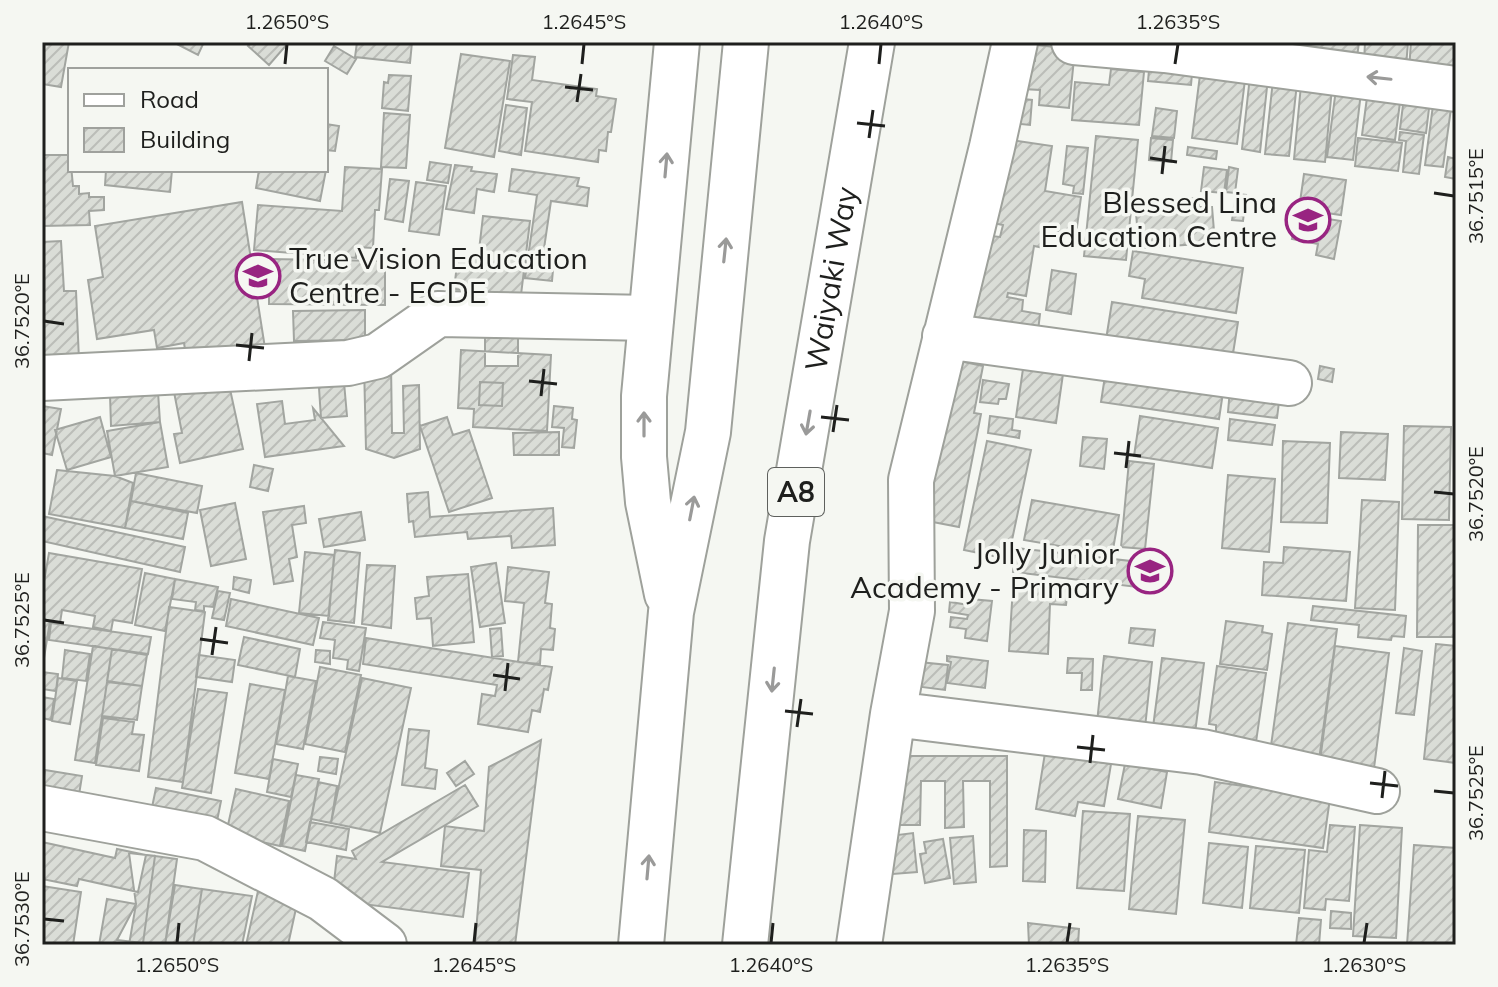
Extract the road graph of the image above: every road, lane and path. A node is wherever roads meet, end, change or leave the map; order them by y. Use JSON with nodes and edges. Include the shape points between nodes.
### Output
{"nodes":[{"id":1,"x":677,"y":42,"type":"edge"},
{"id":2,"x":746,"y":42,"type":"edge"},
{"id":3,"x":872,"y":42,"type":"edge"},
{"id":4,"x":1015,"y":42,"type":"edge"},
{"id":5,"x":1074,"y":42,"type":"edge"},
{"id":6,"x":1456,"y":89,"type":"edge"},
{"id":7,"x":651,"y":318,"type":"junction"},
{"id":8,"x":945,"y":336,"type":"junction"},
{"id":9,"x":42,"y":378,"type":"edge"},
{"id":10,"x":1289,"y":383,"type":"dead end"},
{"id":11,"x":671,"y":612,"type":"junction"},
{"id":12,"x":893,"y":714,"type":"junction"},
{"id":13,"x":1377,"y":791,"type":"dead end"},
{"id":14,"x":42,"y":808,"type":"edge"},
{"id":15,"x":384,"y":945,"type":"edge"},
{"id":16,"x":641,"y":945,"type":"edge"},
{"id":17,"x":745,"y":945,"type":"edge"},
{"id":18,"x":859,"y":945,"type":"edge"}],
"edges":[{"from":7,"to":1,"type":"main road","one_way":true},
{"from":11,"to":2,"type":"main road","one_way":true,"via":[[708,432]]},
{"from":3,"to":17,"type":"main road","name":"Waiyaki Way","number":"A8","one_way":true,"via":[[787,541]]},
{"from":4,"to":8,"type":"main road"},
{"from":6,"to":5,"type":"main road","one_way":true},
{"from":7,"to":9,"type":"main road","via":[[438,314],[378,356],[348,363]]},
{"from":11,"to":7,"type":"main road","one_way":true,"via":[[644,457]]},
{"from":8,"to":10,"type":"main road"},
{"from":8,"to":12,"type":"main road","via":[[911,480],[912,611]]},
{"from":16,"to":11,"type":"main road","one_way":true},
{"from":12,"to":13,"type":"main road","via":[[1202,752]]},
{"from":12,"to":18,"type":"main road"},
{"from":14,"to":15,"type":"main road","via":[[205,838],[323,899]]}]}
